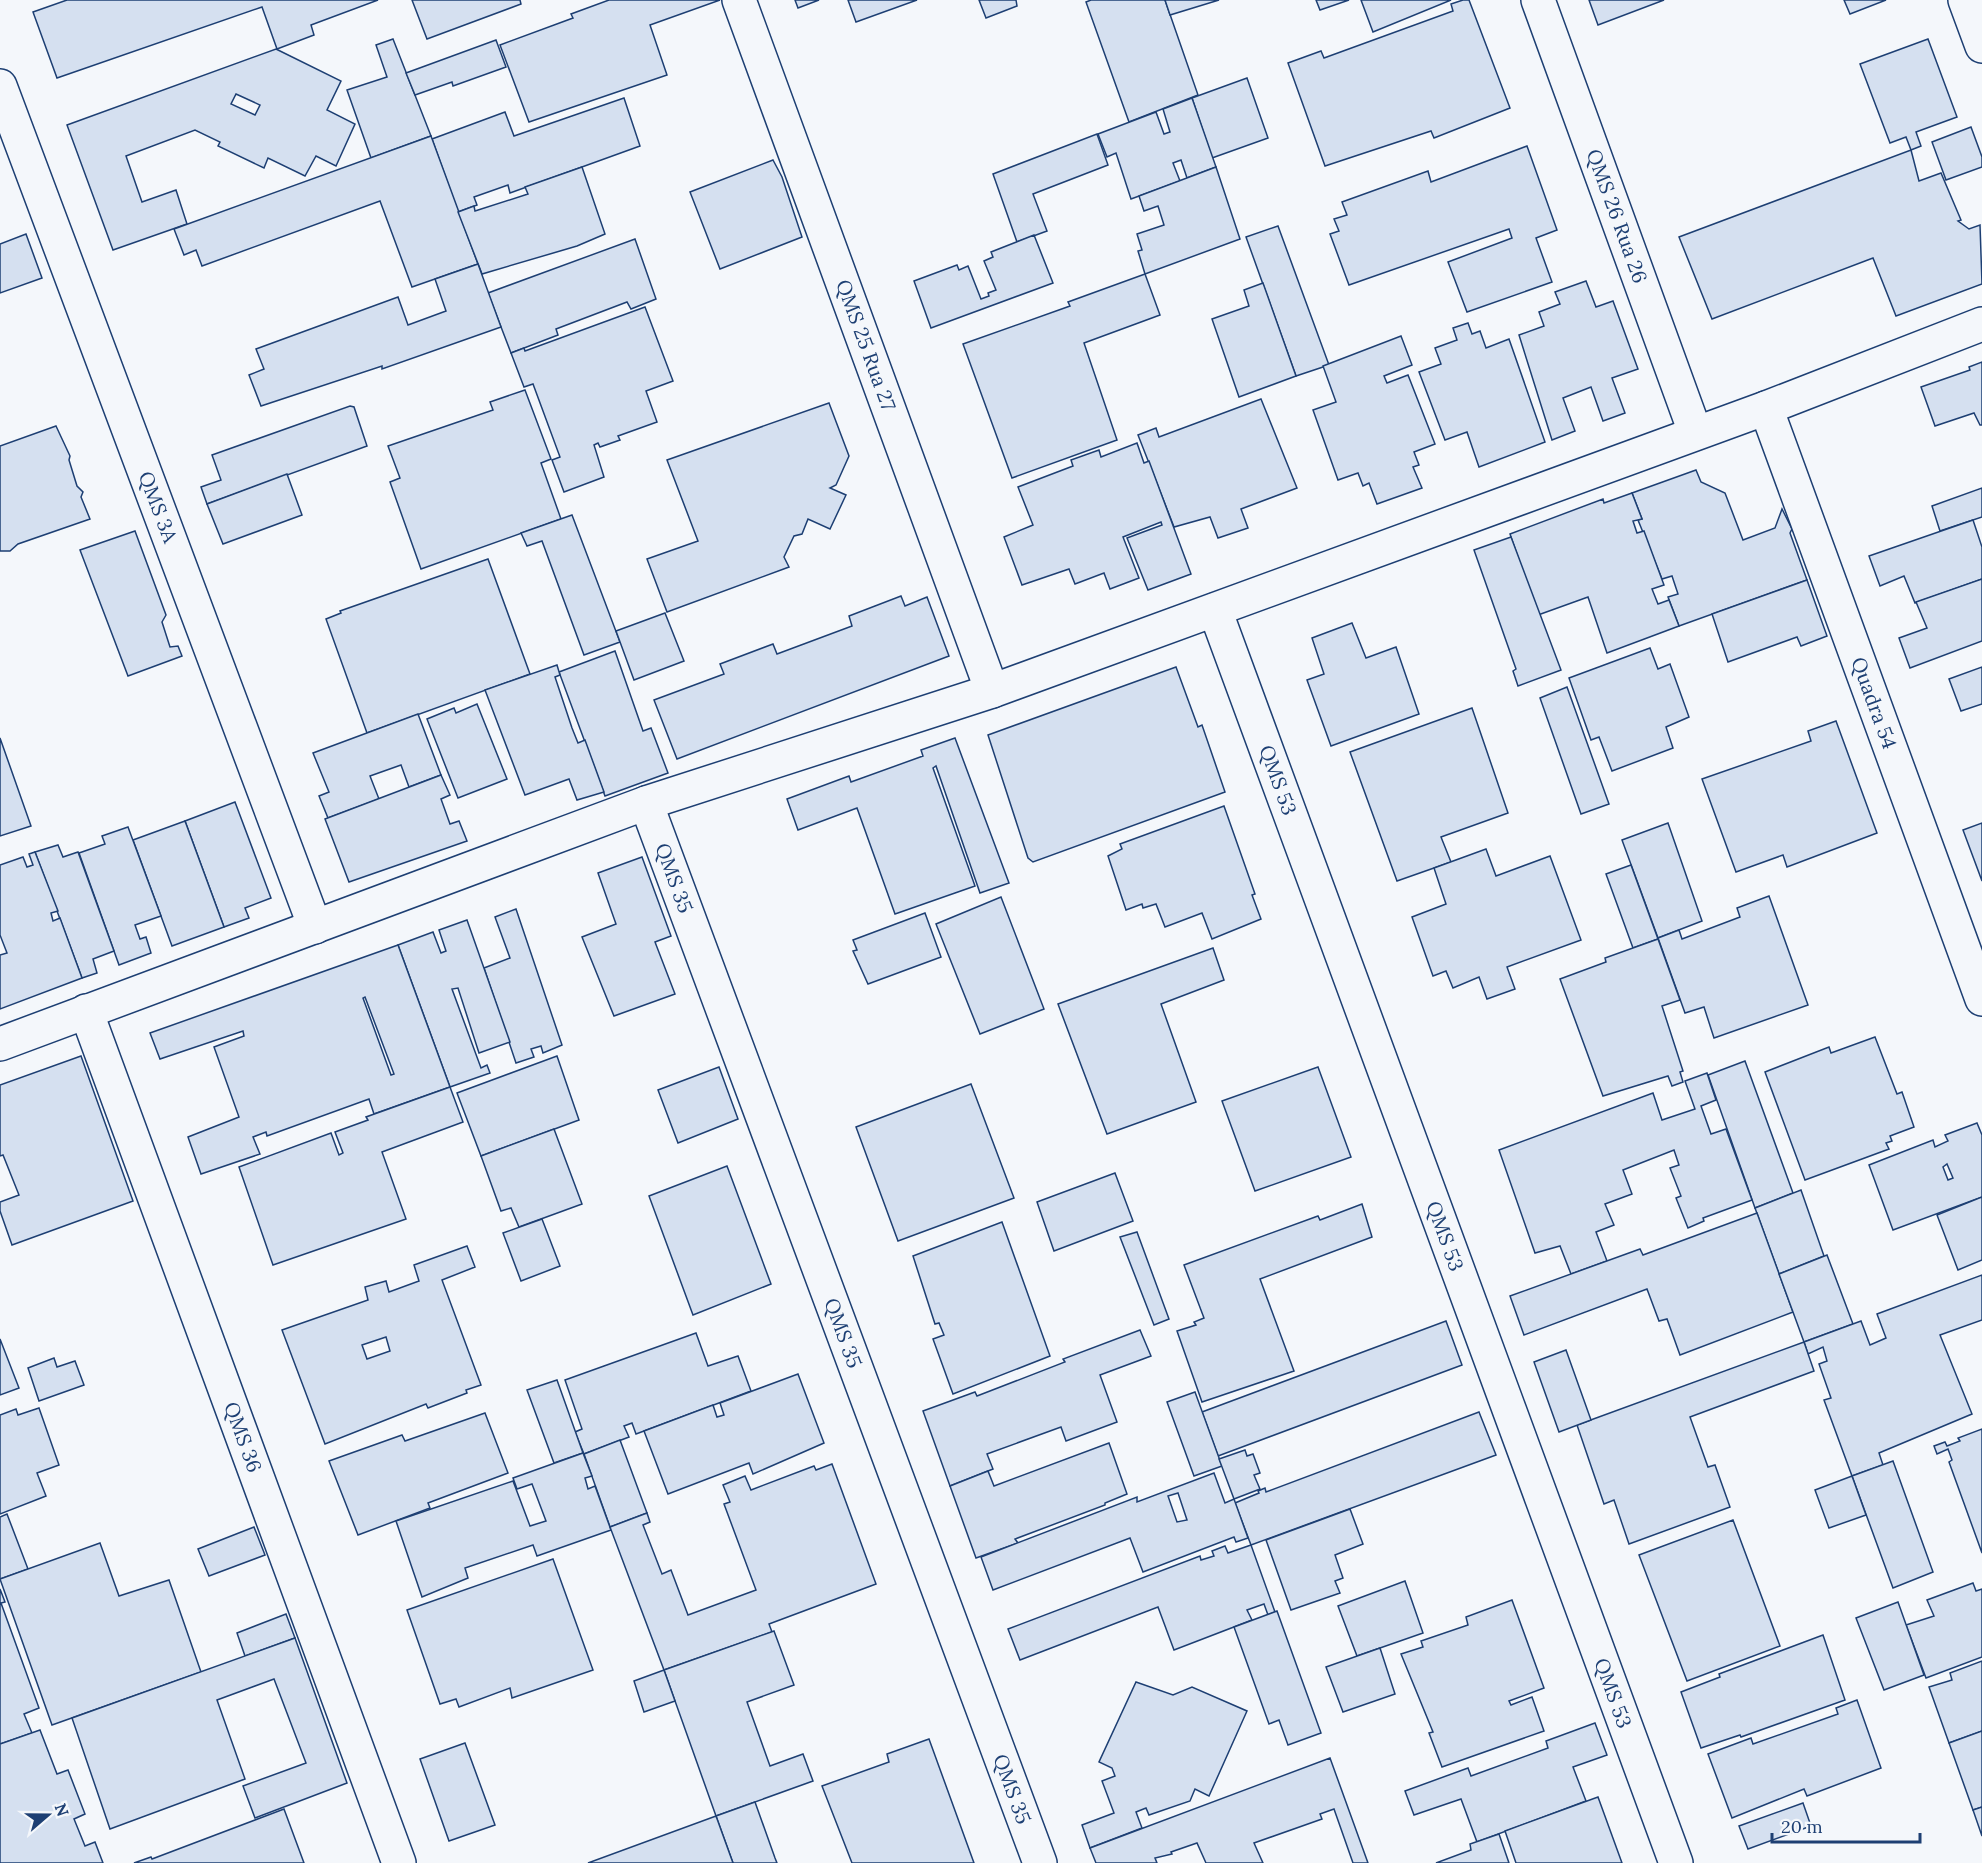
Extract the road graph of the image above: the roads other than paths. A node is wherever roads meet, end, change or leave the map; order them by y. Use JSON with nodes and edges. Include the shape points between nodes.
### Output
{"nodes":[{"id":1,"x":739,"y":0,"type":"edge"},
{"id":2,"x":1538,"y":0,"type":"edge"},
{"id":3,"x":1965,"y":0,"type":"edge"},
{"id":4,"x":1982,"y":46,"type":"edge"},
{"id":5,"x":0,"y":86,"type":"edge"},
{"id":6,"x":1982,"y":324,"type":"edge"},
{"id":7,"x":1766,"y":408,"type":"junction"},
{"id":8,"x":1695,"y":432,"type":"junction"},
{"id":9,"x":1215,"y":610,"type":"junction"},
{"id":10,"x":992,"y":691,"type":"junction"},
{"id":11,"x":646,"y":803,"type":"junction"},
{"id":12,"x":315,"y":927,"type":"junction"},
{"id":13,"x":1982,"y":999,"type":"edge"},
{"id":14,"x":86,"y":1011,"type":"junction"},
{"id":15,"x":0,"y":1044,"type":"edge"},
{"id":16,"x":399,"y":1863,"type":"edge"},
{"id":17,"x":1040,"y":1863,"type":"edge"},
{"id":18,"x":1676,"y":1863,"type":"edge"}],
"edges":[{"from":1,"to":10,"type":"street","name":"QMS 25 Rua 27"},
{"from":2,"to":8,"type":"street","name":"QMS 26 Rua 26"},
{"from":3,"to":4,"type":"street"},
{"from":5,"to":12,"type":"street","name":"QMS 3A"},
{"from":6,"to":7,"type":"street"},
{"from":7,"to":8,"type":"street"},
{"from":7,"to":13,"type":"street","name":"Quadra 54"},
{"from":8,"to":9,"type":"street"},
{"from":9,"to":10,"type":"street"},
{"from":9,"to":18,"type":"street","name":"QMS 53"},
{"from":10,"to":11,"type":"street"},
{"from":11,"to":12,"type":"street"},
{"from":11,"to":17,"type":"street","name":"QMS 35"},
{"from":12,"to":14,"type":"street"},
{"from":14,"to":15,"type":"street"},
{"from":14,"to":16,"type":"street","name":"QMS 36"}]}
